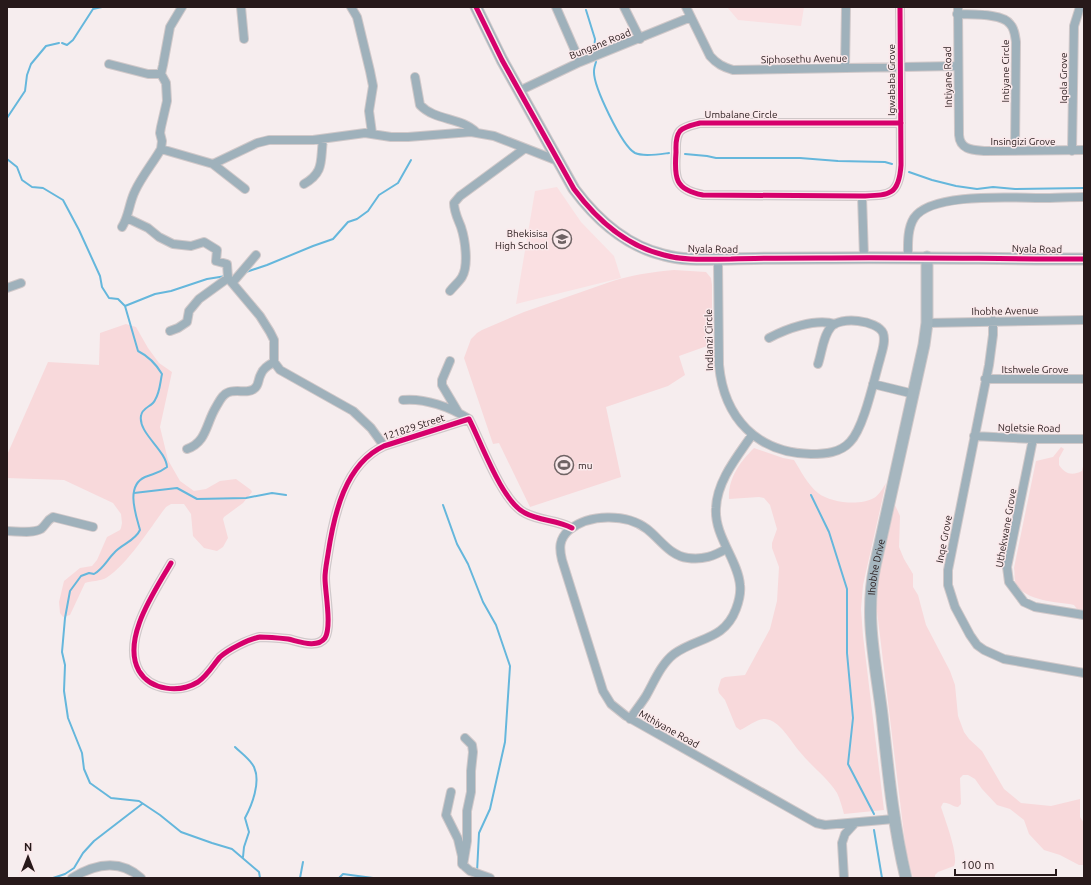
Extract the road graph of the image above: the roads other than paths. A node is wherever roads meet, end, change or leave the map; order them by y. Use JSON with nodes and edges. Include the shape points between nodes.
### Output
{"nodes":[{"id":1,"x":182,"y":7,"type":"edge"},
{"id":2,"x":241,"y":7,"type":"edge"},
{"id":3,"x":351,"y":7,"type":"edge"},
{"id":4,"x":476,"y":7,"type":"edge"},
{"id":5,"x":556,"y":7,"type":"edge"},
{"id":6,"x":624,"y":7,"type":"edge"},
{"id":7,"x":686,"y":7,"type":"edge"},
{"id":8,"x":846,"y":7,"type":"edge"},
{"id":9,"x":900,"y":7,"type":"edge"},
{"id":10,"x":1080,"y":7,"type":"edge"},
{"id":11,"x":958,"y":11,"type":"edge"},
{"id":12,"x":691,"y":17,"type":"junction"},
{"id":13,"x":244,"y":39,"type":"dead end"},
{"id":14,"x":640,"y":39,"type":"junction"},
{"id":15,"x":580,"y":62,"type":"junction"},
{"id":16,"x":110,"y":64,"type":"dead end"},
{"id":17,"x":900,"y":66,"type":"junction"},
{"id":18,"x":958,"y":66,"type":"junction"},
{"id":19,"x":845,"y":68,"type":"junction"},
{"id":20,"x":161,"y":74,"type":"junction"},
{"id":21,"x":415,"y":77,"type":"dead end"},
{"id":22,"x":519,"y":91,"type":"junction"},
{"id":23,"x":901,"y":123,"type":"junction"},
{"id":24,"x":476,"y":132,"type":"junction"},
{"id":25,"x":372,"y":133,"type":"junction"},
{"id":26,"x":322,"y":140,"type":"junction"},
{"id":27,"x":963,"y":146,"type":"joint"},
{"id":28,"x":161,"y":149,"type":"junction"},
{"id":29,"x":524,"y":149,"type":"junction"},
{"id":30,"x":1015,"y":150,"type":"junction"},
{"id":31,"x":1084,"y":150,"type":"edge"},
{"id":32,"x":1072,"y":151,"type":"junction"},
{"id":33,"x":558,"y":161,"type":"junction"},
{"id":34,"x":213,"y":164,"type":"junction"},
{"id":35,"x":304,"y":184,"type":"dead end"},
{"id":36,"x":245,"y":189,"type":"dead end"},
{"id":37,"x":862,"y":196,"type":"junction"},
{"id":38,"x":1084,"y":197,"type":"edge"},
{"id":39,"x":127,"y":218,"type":"junction"},
{"id":40,"x":122,"y":227,"type":"dead end"},
{"id":41,"x":256,"y":255,"type":"dead end"},
{"id":42,"x":864,"y":257,"type":"junction"},
{"id":43,"x":908,"y":257,"type":"junction"},
{"id":44,"x":927,"y":257,"type":"junction"},
{"id":45,"x":718,"y":259,"type":"junction"},
{"id":46,"x":1084,"y":259,"type":"edge"},
{"id":47,"x":231,"y":277,"type":"junction"},
{"id":48,"x":21,"y":283,"type":"dead end"},
{"id":49,"x":7,"y":288,"type":"edge"},
{"id":50,"x":450,"y":291,"type":"dead end"},
{"id":51,"x":1084,"y":320,"type":"edge"},
{"id":52,"x":993,"y":321,"type":"junction"},
{"id":53,"x":927,"y":323,"type":"junction"},
{"id":54,"x":835,"y":324,"type":"junction"},
{"id":55,"x":170,"y":331,"type":"dead end"},
{"id":56,"x":769,"y":338,"type":"dead end"},
{"id":57,"x":450,"y":361,"type":"dead end"},
{"id":58,"x":274,"y":362,"type":"junction"},
{"id":59,"x":818,"y":364,"type":"dead end"},
{"id":60,"x":985,"y":379,"type":"junction"},
{"id":61,"x":1084,"y":379,"type":"edge"},
{"id":62,"x":873,"y":384,"type":"junction"},
{"id":63,"x":914,"y":394,"type":"junction"},
{"id":64,"x":403,"y":400,"type":"dead end"},
{"id":65,"x":458,"y":412,"type":"junction"},
{"id":66,"x":469,"y":419,"type":"junction"},
{"id":67,"x":752,"y":436,"type":"junction"},
{"id":68,"x":974,"y":436,"type":"junction"},
{"id":69,"x":1033,"y":439,"type":"junction"},
{"id":70,"x":1084,"y":439,"type":"edge"},
{"id":71,"x":384,"y":446,"type":"junction"},
{"id":72,"x":187,"y":450,"type":"dead end"},
{"id":73,"x":93,"y":527,"type":"dead end"},
{"id":74,"x":572,"y":528,"type":"junction"},
{"id":75,"x":7,"y":531,"type":"edge"},
{"id":76,"x":726,"y":548,"type":"junction"},
{"id":77,"x":171,"y":563,"type":"dead end"},
{"id":78,"x":1084,"y":615,"type":"edge"},
{"id":79,"x":1084,"y":673,"type":"edge"},
{"id":80,"x":630,"y":719,"type":"junction"},
{"id":81,"x":465,"y":738,"type":"dead end"},
{"id":82,"x":451,"y":792,"type":"dead end"},
{"id":83,"x":894,"y":819,"type":"junction"},
{"id":84,"x":855,"y":823,"type":"junction"},
{"id":85,"x":463,"y":865,"type":"junction"},
{"id":86,"x":72,"y":878,"type":"edge"},
{"id":87,"x":141,"y":878,"type":"edge"},
{"id":88,"x":490,"y":878,"type":"edge"},
{"id":89,"x":844,"y":878,"type":"edge"},
{"id":90,"x":906,"y":878,"type":"edge"}],
"edges":[{"from":1,"to":20,"type":"street","via":[[170,27]]},
{"from":2,"to":13,"type":"street"},
{"from":3,"to":25,"type":"street","via":[[357,17],[373,86],[369,111]]},
{"from":4,"to":22,"type":"street","name":"Nyala Road"},
{"from":5,"to":15,"type":"street"},
{"from":6,"to":14,"type":"street"},
{"from":7,"to":12,"type":"street","name":"Siphosethu Avenue"},
{"from":8,"to":19,"type":"street"},
{"from":9,"to":17,"type":"street","name":"Igwababa Grove"},
{"from":10,"to":32,"type":"street","name":"Iqola Grove","via":[[1074,26]]},
{"from":11,"to":18,"type":"street","name":"Intiyane Road"},
{"from":11,"to":30,"type":"street","name":"Intiyane Circle","via":[[1000,17],[1014,30]]},
{"from":12,"to":14,"type":"street","name":"Bungane Road"},
{"from":12,"to":19,"type":"street","name":"Siphosethu Avenue","via":[[710,56],[722,67],[733,70]]},
{"from":14,"to":15,"type":"street","name":"Bungane Road"},
{"from":15,"to":22,"type":"street","name":"Bungane Road"},
{"from":16,"to":20,"type":"street","via":[[148,74]]},
{"from":17,"to":18,"type":"street","name":"Siphosethu Avenue"},
{"from":17,"to":19,"type":"street","name":"Siphosethu Avenue"},
{"from":17,"to":23,"type":"street","name":"Igwababa Grove"},
{"from":18,"to":27,"type":"street","name":"Intiyane Road","via":[[959,139]]},
{"from":20,"to":28,"type":"street","via":[[166,83],[167,101],[160,133]]},
{"from":21,"to":24,"type":"street","via":[[420,105],[423,108],[470,127]]},
{"from":22,"to":33,"type":"street","name":"Nyala Road"},
{"from":23,"to":37,"type":"street","name":"Igwababa Grove","via":[[901,165],[898,184],[892,192],[881,196]]},
{"from":23,"to":37,"type":"street","name":"Umbalane Circle","via":[[700,123],[685,127],[677,136],[676,176],[680,185],[693,193]]},
{"from":24,"to":25,"type":"street","via":[[408,137]]},
{"from":24,"to":29,"type":"street","via":[[494,136]]},
{"from":25,"to":26,"type":"street"},
{"from":26,"to":34,"type":"street","via":[[269,140]]},
{"from":26,"to":35,"type":"street","via":[[319,171]]},
{"from":27,"to":30,"type":"street","name":"Insingizi Grove","via":[[984,151]]},
{"from":28,"to":34,"type":"street"},
{"from":28,"to":39,"type":"street","via":[[134,192]]},
{"from":29,"to":33,"type":"street"},
{"from":29,"to":50,"type":"street","via":[[454,203],[463,234],[465,271]]},
{"from":30,"to":32,"type":"street","name":"Insingizi Grove"},
{"from":31,"to":32,"type":"street","name":"Insingizi Grove"},
{"from":33,"to":45,"type":"street","name":"Nyala Road","via":[[586,206],[627,240],[665,256]]},
{"from":34,"to":36,"type":"street"},
{"from":37,"to":42,"type":"street"},
{"from":38,"to":43,"type":"street","via":[[993,197],[931,206],[915,217],[911,225]]},
{"from":39,"to":40,"type":"street"},
{"from":39,"to":47,"type":"street","via":[[173,244],[191,246],[204,242],[217,250],[216,261],[227,264]]},
{"from":41,"to":47,"type":"street"},
{"from":42,"to":43,"type":"street","name":"Nyala Road"},
{"from":42,"to":45,"type":"street","name":"Nyala Road"},
{"from":43,"to":44,"type":"street","name":"Nyala Road"},
{"from":44,"to":46,"type":"street","name":"Nyala Road"},
{"from":44,"to":53,"type":"street","name":"Ihobhe Drive"},
{"from":45,"to":67,"type":"street","name":"Indlanzi Circle","via":[[720,377],[732,411]]},
{"from":47,"to":55,"type":"street","via":[[199,299],[189,311],[187,322]]},
{"from":47,"to":58,"type":"street","via":[[270,332],[274,340]]},
{"from":48,"to":49,"type":"street"},
{"from":51,"to":52,"type":"street","name":"Ihobhe Avenue"},
{"from":52,"to":53,"type":"street","name":"Ihobhe Avenue"},
{"from":52,"to":60,"type":"street","name":"Inqe Grove"},
{"from":53,"to":63,"type":"street","name":"Ihobhe Drive"},
{"from":54,"to":56,"type":"street","via":[[825,322],[798,326]]},
{"from":54,"to":59,"type":"street","via":[[826,335]]},
{"from":54,"to":62,"type":"street","name":"Indlanzi Circle","via":[[840,321],[857,321],[880,328],[884,342]]},
{"from":57,"to":65,"type":"street","via":[[442,384]]},
{"from":58,"to":71,"type":"street","via":[[284,373],[353,411],[371,428]]},
{"from":58,"to":72,"type":"street","via":[[261,373],[254,389],[224,395],[214,409],[204,436]]},
{"from":60,"to":61,"type":"street","name":"Itshwele Grove"},
{"from":60,"to":68,"type":"street","name":"Inqe Grove"},
{"from":62,"to":63,"type":"street"},
{"from":62,"to":67,"type":"street","name":"Indlanzi Circle","via":[[858,429],[852,440],[843,448],[828,453],[797,453],[774,447]]},
{"from":63,"to":83,"type":"street","name":"Ihobhe Drive","via":[[876,560],[870,601],[871,636]]},
{"from":64,"to":65,"type":"street","via":[[426,402]]},
{"from":65,"to":66,"type":"street"},
{"from":66,"to":71,"type":"street","name":"121829 Street"},
{"from":66,"to":74,"type":"street","via":[[491,468],[518,508],[531,516],[557,521]]},
{"from":67,"to":76,"type":"street","via":[[738,455],[719,490],[715,513]]},
{"from":68,"to":69,"type":"street","name":"Ngletsie Road"},
{"from":68,"to":79,"type":"street","name":"Inqe Grove","via":[[948,570],[948,585],[955,607],[977,645],[992,655]]},
{"from":69,"to":70,"type":"street","name":"Ngletsie Road"},
{"from":69,"to":78,"type":"street","name":"Uthekwane Grove","via":[[1007,567],[1009,582],[1024,602],[1035,607]]},
{"from":71,"to":77,"type":"street","name":"121829 Street","via":[[368,457],[355,471],[340,500],[332,527],[325,577],[328,626],[322,640],[307,644],[267,637],[250,639],[222,656],[208,673],[190,686],[154,686],[140,672],[133,650],[146,607]]},
{"from":73,"to":75,"type":"street","via":[[53,517],[37,530]]},
{"from":74,"to":76,"type":"street","via":[[596,519],[621,518],[641,525],[664,546],[680,556],[703,558],[714,556]]},
{"from":74,"to":80,"type":"street","name":"Mthiyane Road","via":[[560,541],[560,552],[583,632],[603,691],[611,704]]},
{"from":76,"to":80,"type":"street","via":[[740,585],[739,598],[730,621],[711,637],[680,650],[668,659]]},
{"from":80,"to":84,"type":"street","name":"Mthiyane Road","via":[[805,817],[825,825]]},
{"from":81,"to":85,"type":"street","via":[[472,745],[473,752]]},
{"from":82,"to":85,"type":"street","via":[[446,815],[458,839]]},
{"from":83,"to":84,"type":"street","name":"Mthiyane Road"},
{"from":83,"to":90,"type":"street","name":"Ihobhe Drive"},
{"from":84,"to":89,"type":"street","via":[[845,834],[842,843]]},
{"from":85,"to":88,"type":"street"},
{"from":86,"to":87,"type":"street","via":[[90,869],[111,866],[126,868]]}]}
